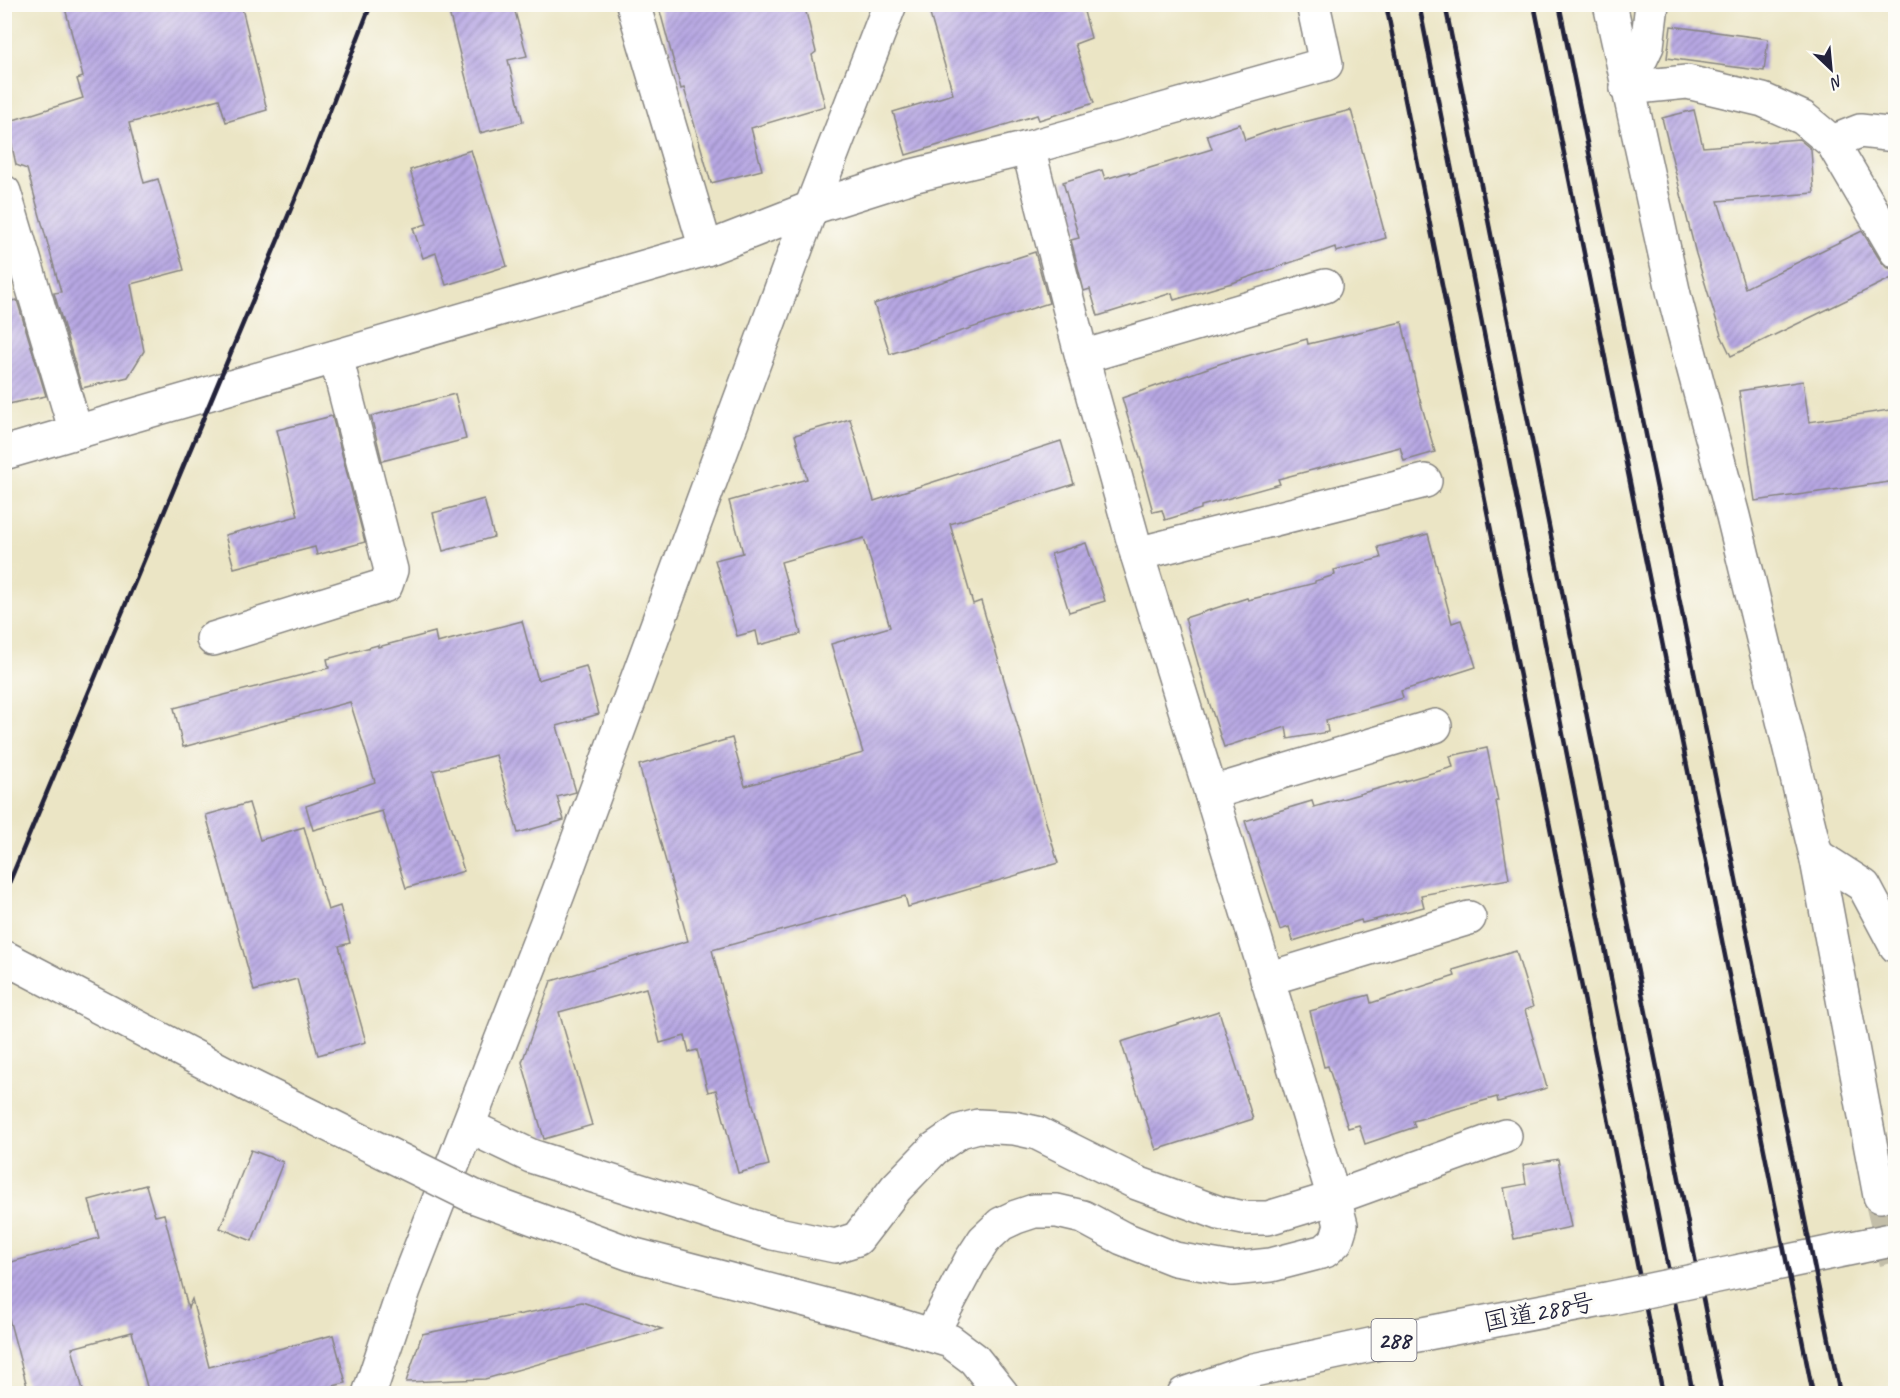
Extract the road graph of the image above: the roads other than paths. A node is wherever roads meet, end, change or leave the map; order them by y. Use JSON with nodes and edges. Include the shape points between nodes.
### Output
{"nodes":[{"id":1,"x":633,"y":4,"type":"edge"},
{"id":2,"x":890,"y":4,"type":"edge"},
{"id":3,"x":1313,"y":4,"type":"edge"},
{"id":4,"x":1610,"y":4,"type":"edge"},
{"id":5,"x":1652,"y":4,"type":"edge"},
{"id":6,"x":1627,"y":88,"type":"junction"},
{"id":7,"x":1896,"y":135,"type":"edge"},
{"id":8,"x":1832,"y":142,"type":"junction"},
{"id":9,"x":1028,"y":148,"type":"junction"},
{"id":10,"x":4,"y":192,"type":"edge"},
{"id":11,"x":811,"y":208,"type":"junction"},
{"id":12,"x":706,"y":249,"type":"junction"},
{"id":13,"x":1896,"y":251,"type":"edge"},
{"id":14,"x":1325,"y":286,"type":"dead end"},
{"id":15,"x":336,"y":357,"type":"junction"},
{"id":16,"x":1082,"y":357,"type":"junction"},
{"id":17,"x":76,"y":432,"type":"junction"},
{"id":18,"x":4,"y":453,"type":"edge"},
{"id":19,"x":1425,"y":481,"type":"dead end"},
{"id":20,"x":1137,"y":554,"type":"junction"},
{"id":21,"x":213,"y":639,"type":"dead end"},
{"id":22,"x":1435,"y":726,"type":"dead end"},
{"id":23,"x":1211,"y":793,"type":"junction"},
{"id":24,"x":1816,"y":855,"type":"junction"},
{"id":25,"x":1469,"y":918,"type":"dead end"},
{"id":26,"x":1896,"y":946,"type":"edge"},
{"id":27,"x":4,"y":957,"type":"edge"},
{"id":28,"x":1267,"y":979,"type":"junction"},
{"id":29,"x":468,"y":1126,"type":"junction"},
{"id":30,"x":1505,"y":1136,"type":"dead end"},
{"id":31,"x":1880,"y":1196,"type":"tunnel mouth"},
{"id":32,"x":1334,"y":1198,"type":"junction"},
{"id":33,"x":1896,"y":1239,"type":"edge"},
{"id":34,"x":931,"y":1335,"type":"junction"},
{"id":35,"x":369,"y":1394,"type":"edge"},
{"id":36,"x":1002,"y":1394,"type":"edge"},
{"id":37,"x":1184,"y":1394,"type":"edge"}],
"edges":[{"from":1,"to":12,"type":"main road"},
{"from":2,"to":11,"type":"main road"},
{"from":3,"to":9,"type":"main road","via":[[1326,64]]},
{"from":4,"to":6,"type":"main road"},
{"from":5,"to":6,"type":"main road","via":[[1647,46]]},
{"from":6,"to":8,"type":"main road","via":[[1687,82],[1763,100],[1803,118]]},
{"from":6,"to":24,"type":"main road","via":[[1674,295]]},
{"from":7,"to":8,"type":"main road","via":[[1860,131]]},
{"from":8,"to":13,"type":"main road"},
{"from":9,"to":11,"type":"main road","via":[[912,176]]},
{"from":9,"to":16,"type":"main road"},
{"from":10,"to":17,"type":"main road"},
{"from":11,"to":12,"type":"main road"},
{"from":11,"to":29,"type":"main road","via":[[558,894]]},
{"from":12,"to":15,"type":"main road"},
{"from":14,"to":16,"type":"main road"},
{"from":15,"to":17,"type":"main road"},
{"from":15,"to":21,"type":"main road","via":[[391,570],[386,585]]},
{"from":16,"to":20,"type":"main road"},
{"from":17,"to":18,"type":"main road"},
{"from":19,"to":20,"type":"main road"},
{"from":20,"to":23,"type":"main road"},
{"from":22,"to":23,"type":"main road"},
{"from":23,"to":28,"type":"main road"},
{"from":24,"to":26,"type":"main road","via":[[1864,886]]},
{"from":24,"to":31,"type":"main road"},
{"from":25,"to":28,"type":"main road"},
{"from":27,"to":34,"type":"main road","bridge":true,"via":[[248,1085],[472,1196],[631,1254]]},
{"from":28,"to":32,"type":"main road"},
{"from":29,"to":32,"type":"main road","via":[[542,1159],[773,1233],[835,1246],[857,1239],[896,1188],[934,1149],[960,1131],[978,1126],[1037,1133],[1137,1183],[1219,1213],[1268,1218]]},
{"from":29,"to":35,"type":"main road","via":[[404,1290]]},
{"from":30,"to":32,"type":"main road"},
{"from":32,"to":34,"type":"main road","via":[[1341,1225],[1336,1241],[1324,1251],[1270,1265],[1232,1269],[1175,1258],[1122,1238],[1083,1217],[1034,1210],[1016,1216],[984,1240]]},
{"from":33,"to":37,"type":"main road","name":"国道288号","number":"288","bridge":true,"via":[[1254,1370]]},
{"from":34,"to":36,"type":"main road","via":[[950,1341],[974,1359]]}]}
